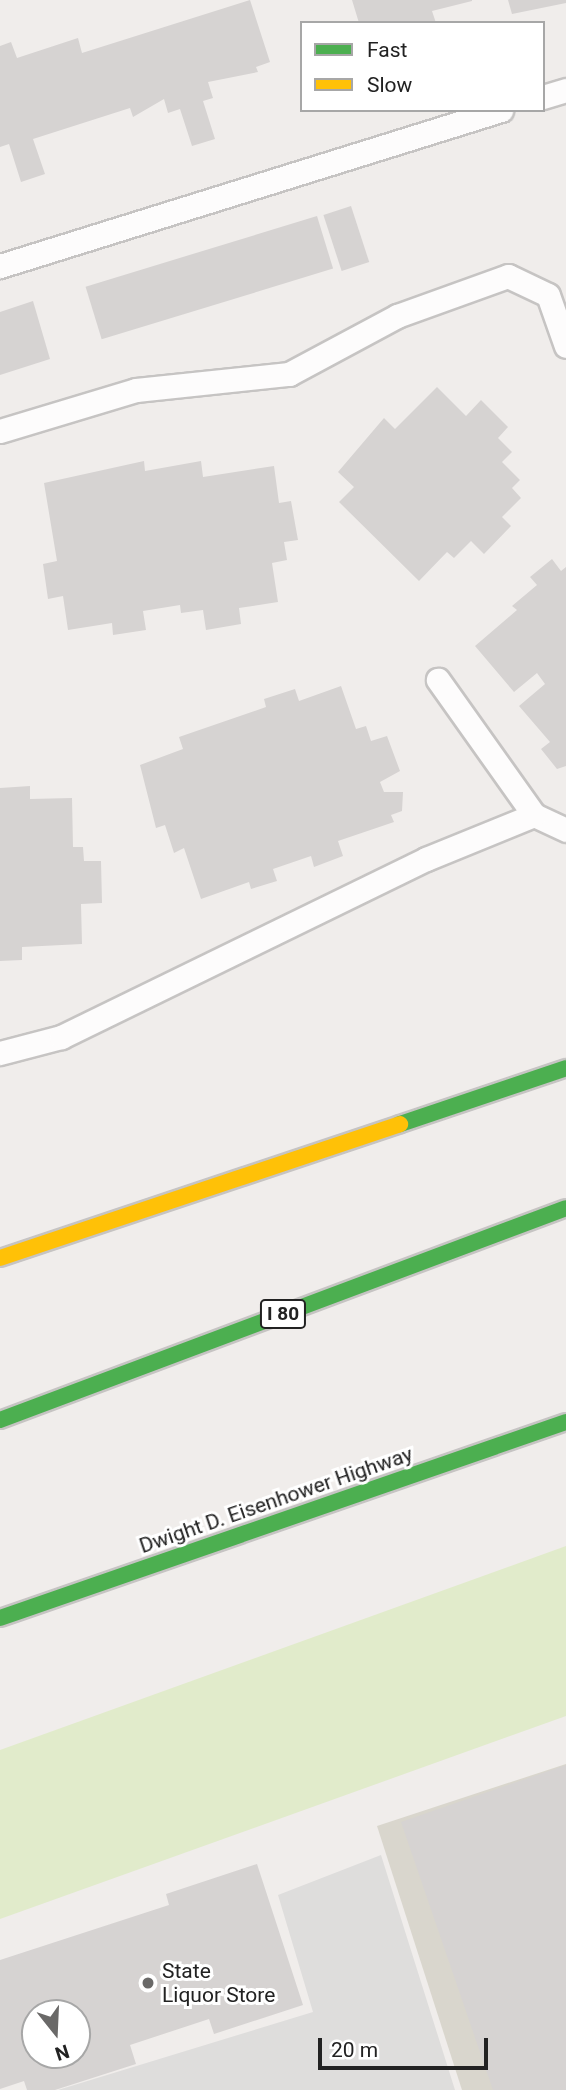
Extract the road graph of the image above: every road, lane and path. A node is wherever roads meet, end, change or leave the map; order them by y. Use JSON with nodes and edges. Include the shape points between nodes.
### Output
{"nodes":[{"id":1,"x":566,"y":90,"type":"edge"},
{"id":2,"x":545,"y":96,"type":"edge"},
{"id":3,"x":495,"y":112,"type":"edge"},
{"id":4,"x":0,"y":266,"type":"edge"},
{"id":5,"x":566,"y":345,"type":"edge"},
{"id":6,"x":0,"y":431,"type":"edge"},
{"id":7,"x":438,"y":680,"type":"dead end"},
{"id":8,"x":534,"y":815,"type":"junction"},
{"id":9,"x":566,"y":830,"type":"edge"},
{"id":10,"x":0,"y":1053,"type":"edge"},
{"id":11,"x":566,"y":1068,"type":"edge"},
{"id":12,"x":566,"y":1208,"type":"edge"},
{"id":13,"x":0,"y":1258,"type":"edge"},
{"id":14,"x":0,"y":1420,"type":"edge"},
{"id":15,"x":566,"y":1422,"type":"edge"},
{"id":16,"x":0,"y":1618,"type":"edge"}],
"edges":[{"from":1,"to":2,"type":"lane"},
{"from":3,"to":4,"type":"lane"},
{"from":5,"to":6,"type":"lane","via":[[548,295],[508,276],[397,316],[289,374],[136,390]]},
{"from":7,"to":8,"type":"lane"},
{"from":8,"to":9,"type":"lane"},
{"from":8,"to":10,"type":"lane","via":[[426,859],[61,1037]]},
{"from":11,"to":13,"type":"highway"},
{"from":12,"to":14,"type":"highway","number":"I 80"},
{"from":15,"to":16,"type":"highway","name":"Dwight D. Eisenhower Highway"}]}
